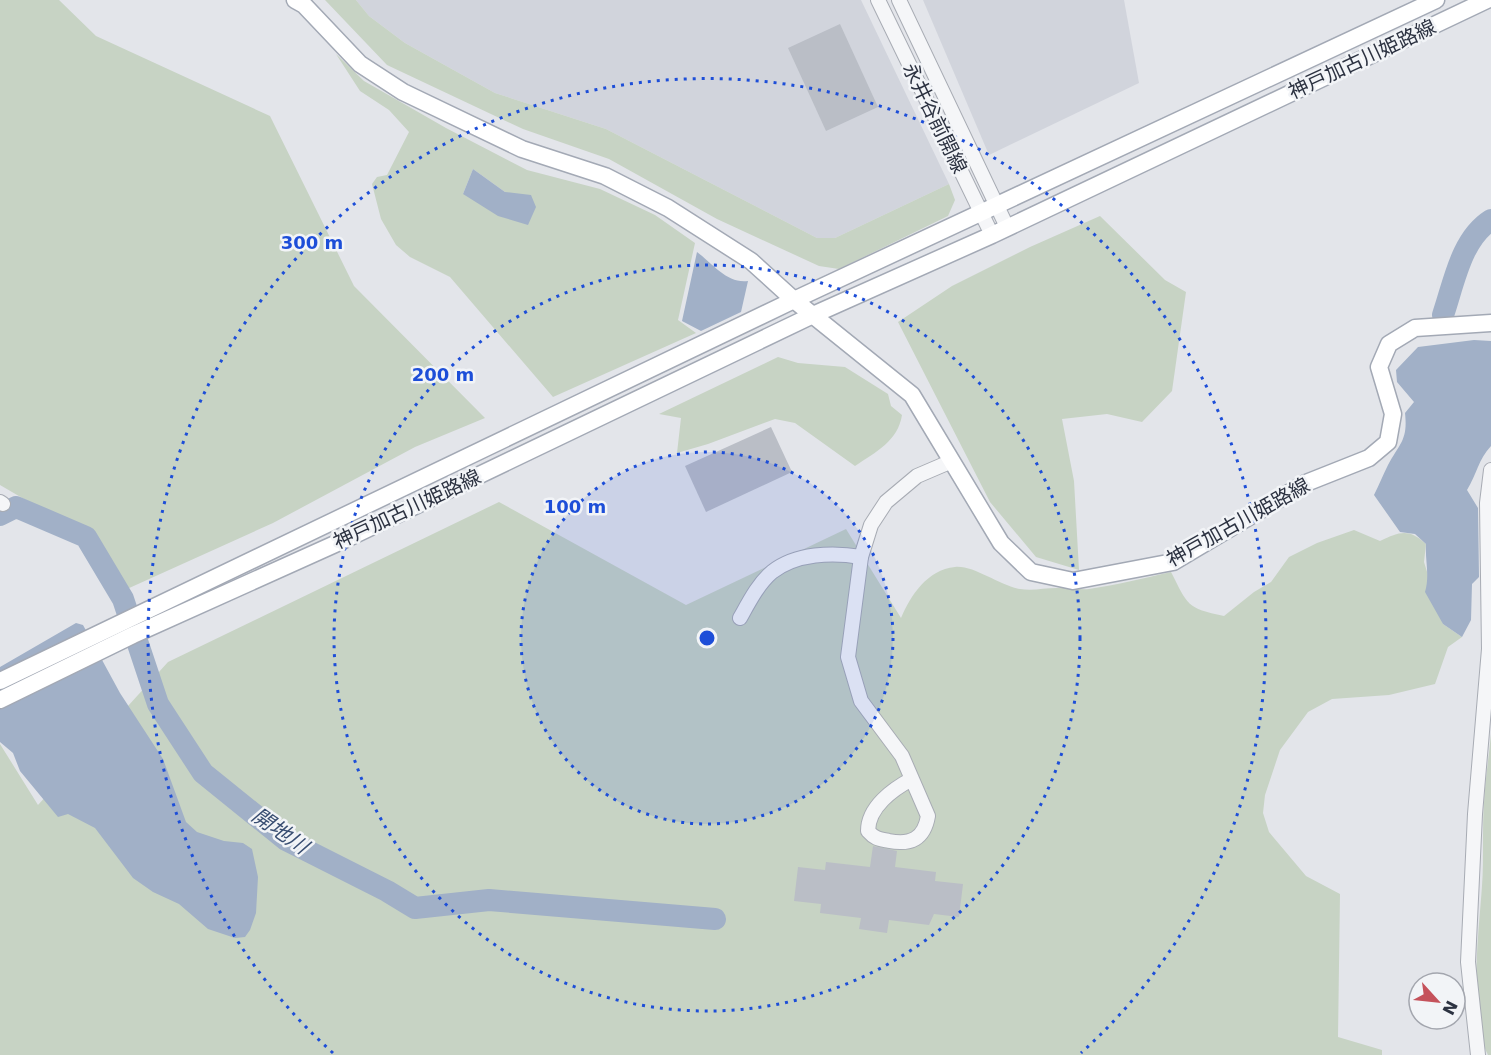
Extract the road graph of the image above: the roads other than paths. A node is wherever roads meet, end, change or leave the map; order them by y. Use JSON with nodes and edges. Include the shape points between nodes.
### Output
{"nodes":[{"id":1,"x":295,"y":0,"type":"edge"},
{"id":2,"x":878,"y":0,"type":"edge"},
{"id":3,"x":899,"y":0,"type":"edge"},
{"id":4,"x":1436,"y":0,"type":"edge"},
{"id":5,"x":1487,"y":0,"type":"edge"},
{"id":6,"x":990,"y":210,"type":"junction"},
{"id":7,"x":1000,"y":231,"type":"junction"},
{"id":8,"x":794,"y":300,"type":"junction"},
{"id":9,"x":813,"y":315,"type":"junction"},
{"id":10,"x":1491,"y":323,"type":"edge"},
{"id":11,"x":952,"y":461,"type":"junction"},
{"id":12,"x":1491,"y":470,"type":"edge"},
{"id":13,"x":861,"y":557,"type":"junction"},
{"id":14,"x":740,"y":618,"type":"dead end"},
{"id":15,"x":0,"y":681,"type":"edge"},
{"id":16,"x":0,"y":700,"type":"edge"},
{"id":17,"x":912,"y":779,"type":"junction"},
{"id":18,"x":1478,"y":1055,"type":"edge"}],
"edges":[{"from":1,"to":8,"type":"main road","name":"神戸加古川姫路線","via":[[360,64],[403,92],[522,149],[605,176],[668,208],[751,261]]},
{"from":2,"to":6,"type":"street","name":"永井谷前開線"},
{"from":3,"to":6,"type":"street","name":"永井谷前開線"},
{"from":4,"to":6,"type":"main road","name":"神戸加古川姫路線"},
{"from":5,"to":7,"type":"main road","name":"神戸加古川姫路線"},
{"from":6,"to":7,"type":"street","name":"永井谷前開線"},
{"from":6,"to":8,"type":"main road","name":"神戸加古川姫路線"},
{"from":7,"to":9,"type":"main road","name":"神戸加古川姫路線"},
{"from":8,"to":9,"type":"main road","name":"神戸加古川姫路線"},
{"from":8,"to":15,"type":"main road","name":"神戸加古川姫路線"},
{"from":9,"to":11,"type":"main road","name":"神戸加古川姫路線","via":[[912,395]]},
{"from":9,"to":16,"type":"main road","name":"神戸加古川姫路線"},
{"from":10,"to":11,"type":"main road","name":"神戸加古川姫路線","via":[[1415,328],[1389,344],[1379,367],[1393,414],[1388,442],[1369,458],[1306,483],[1173,562],[1073,581],[1031,572],[1001,543]]},
{"from":11,"to":13,"type":"street","via":[[917,476],[886,502],[871,525]]},
{"from":12,"to":18,"type":"street","via":[[1486,502],[1489,649],[1468,962]]},
{"from":13,"to":14,"type":"street","via":[[820,555],[773,572]]},
{"from":13,"to":17,"type":"street","via":[[848,657],[861,701],[902,756]]},
{"from":17,"to":17,"type":"street","via":[[894,789],[878,806],[868,823],[874,838],[905,844],[916,840],[926,826],[928,816]]}]}
